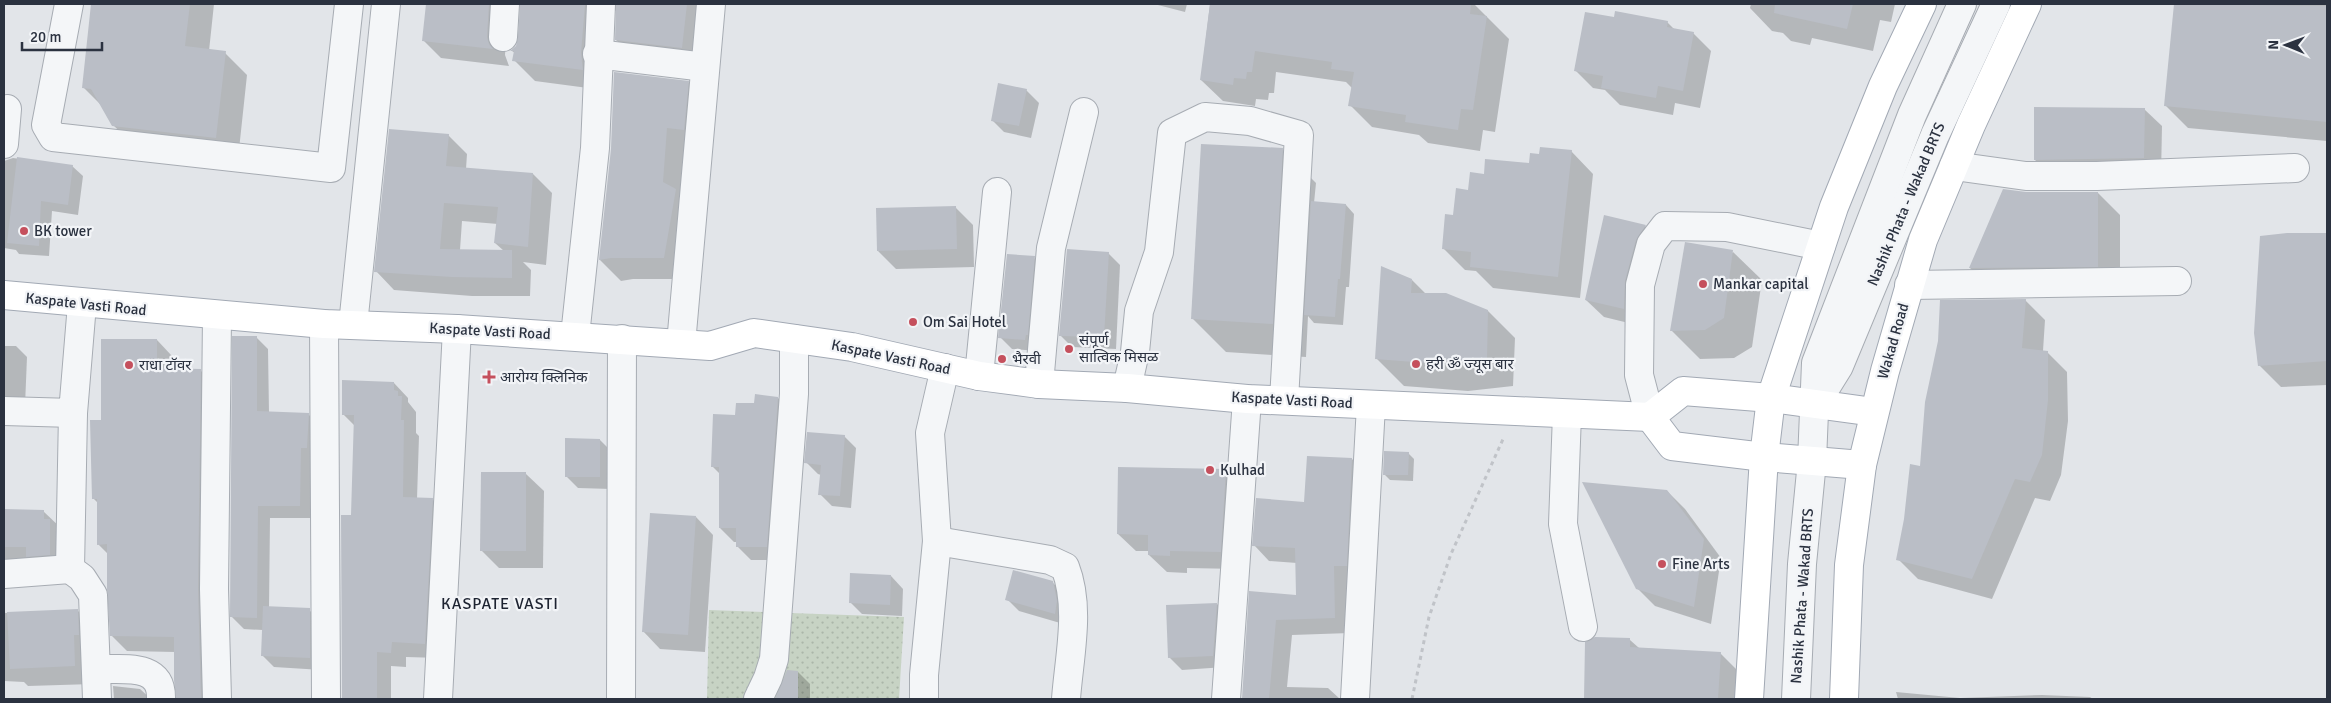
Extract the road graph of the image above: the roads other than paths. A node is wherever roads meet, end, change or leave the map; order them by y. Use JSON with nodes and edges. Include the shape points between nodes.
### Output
{"nodes":[{"id":1,"x":69,"y":4,"type":"edge"},
{"id":2,"x":349,"y":4,"type":"edge"},
{"id":3,"x":386,"y":4,"type":"edge"},
{"id":4,"x":505,"y":4,"type":"edge"},
{"id":5,"x":600,"y":4,"type":"edge"},
{"id":6,"x":711,"y":4,"type":"edge"},
{"id":7,"x":1922,"y":4,"type":"edge"},
{"id":8,"x":1962,"y":4,"type":"edge"},
{"id":9,"x":1996,"y":4,"type":"edge"},
{"id":10,"x":2027,"y":4,"type":"edge"},
{"id":11,"x":503,"y":37,"type":"dead end"},
{"id":12,"x":597,"y":54,"type":"junction"},
{"id":13,"x":705,"y":67,"type":"junction"},
{"id":14,"x":7,"y":109,"type":"dead end"},
{"id":15,"x":1084,"y":112,"type":"dead end"},
{"id":16,"x":4,"y":144,"type":"edge"},
{"id":17,"x":191,"y":162,"type":"dead end"},
{"id":18,"x":1954,"y":166,"type":"junction"},
{"id":19,"x":2295,"y":168,"type":"dead end"},
{"id":20,"x":368,"y":178,"type":"junction"},
{"id":21,"x":997,"y":192,"type":"dead end"},
{"id":22,"x":1821,"y":246,"type":"junction"},
{"id":23,"x":2177,"y":281,"type":"dead end"},
{"id":24,"x":1910,"y":285,"type":"junction"},
{"id":25,"x":4,"y":295,"type":"edge"},
{"id":26,"x":82,"y":304,"type":"junction"},
{"id":27,"x":217,"y":316,"type":"junction"},
{"id":28,"x":324,"y":324,"type":"junction"},
{"id":29,"x":353,"y":325,"type":"junction"},
{"id":30,"x":457,"y":329,"type":"junction"},
{"id":31,"x":575,"y":336,"type":"junction"},
{"id":32,"x":622,"y":339,"type":"junction"},
{"id":33,"x":794,"y":339,"type":"junction"},
{"id":34,"x":681,"y":344,"type":"junction"},
{"id":35,"x":945,"y":368,"type":"junction"},
{"id":36,"x":979,"y":376,"type":"junction"},
{"id":37,"x":1039,"y":384,"type":"junction"},
{"id":38,"x":1126,"y":388,"type":"junction"},
{"id":39,"x":1771,"y":398,"type":"junction"},
{"id":40,"x":1246,"y":399,"type":"junction"},
{"id":41,"x":1284,"y":400,"type":"junction"},
{"id":42,"x":1815,"y":404,"type":"junction"},
{"id":43,"x":1372,"y":405,"type":"junction"},
{"id":44,"x":4,"y":412,"type":"edge"},
{"id":45,"x":1874,"y":412,"type":"junction"},
{"id":46,"x":73,"y":413,"type":"junction"},
{"id":47,"x":1567,"y":414,"type":"junction"},
{"id":48,"x":1650,"y":417,"type":"junction"},
{"id":49,"x":1764,"y":457,"type":"junction"},
{"id":50,"x":1812,"y":461,"type":"junction"},
{"id":51,"x":1862,"y":465,"type":"junction"},
{"id":52,"x":937,"y":541,"type":"junction"},
{"id":53,"x":70,"y":569,"type":"junction"},
{"id":54,"x":4,"y":574,"type":"edge"},
{"id":55,"x":1583,"y":627,"type":"dead end"},
{"id":56,"x":97,"y":669,"type":"junction"},
{"id":57,"x":97,"y":699,"type":"edge"},
{"id":58,"x":162,"y":699,"type":"edge"},
{"id":59,"x":217,"y":699,"type":"edge"},
{"id":60,"x":326,"y":699,"type":"edge"},
{"id":61,"x":438,"y":699,"type":"edge"},
{"id":62,"x":621,"y":699,"type":"edge"},
{"id":63,"x":758,"y":699,"type":"edge"},
{"id":64,"x":924,"y":699,"type":"edge"},
{"id":65,"x":1066,"y":699,"type":"edge"},
{"id":66,"x":1226,"y":699,"type":"edge"},
{"id":67,"x":1356,"y":699,"type":"edge"},
{"id":68,"x":1749,"y":699,"type":"edge"},
{"id":69,"x":1796,"y":699,"type":"edge"},
{"id":70,"x":1844,"y":699,"type":"edge"}],
"edges":[{"from":1,"to":2,"type":"street","via":[[46,125],[53,137],[331,168]]},
{"from":3,"to":20,"type":"street"},
{"from":4,"to":11,"type":"street"},
{"from":5,"to":12,"type":"street"},
{"from":6,"to":13,"type":"street"},
{"from":7,"to":22,"type":"main road","via":[[1883,86]]},
{"from":8,"to":42,"type":"street","name":"Nashik Phata - Wakad BRTS","via":[[1912,115],[1816,364]]},
{"from":9,"to":42,"type":"street","name":"Nashik Phata - Wakad BRTS","via":[[1935,135],[1839,366]]},
{"from":10,"to":18,"type":"main road","name":"Wakad Road"},
{"from":12,"to":13,"type":"street"},
{"from":12,"to":31,"type":"street","via":[[595,148]]},
{"from":13,"to":34,"type":"street"},
{"from":14,"to":16,"type":"street"},
{"from":15,"to":37,"type":"street","via":[[1051,248]]},
{"from":17,"to":20,"type":"street"},
{"from":18,"to":19,"type":"street","via":[[2026,176]]},
{"from":18,"to":24,"type":"main road","name":"Wakad Road","via":[[1923,240]]},
{"from":20,"to":29,"type":"street"},
{"from":21,"to":36,"type":"street"},
{"from":22,"to":39,"type":"main road"},
{"from":22,"to":48,"type":"street","via":[[1727,227],[1665,226],[1651,244],[1640,285],[1639,375]]},
{"from":23,"to":24,"type":"street"},
{"from":24,"to":45,"type":"main road","name":"Wakad Road"},
{"from":25,"to":26,"type":"main road","name":"Kaspate Vasti Road"},
{"from":26,"to":27,"type":"main road","name":"Kaspate Vasti Road"},
{"from":26,"to":46,"type":"street"},
{"from":27,"to":28,"type":"main road","name":"Kaspate Vasti Road"},
{"from":27,"to":59,"type":"street","via":[[214,580]]},
{"from":28,"to":29,"type":"main road","name":"Kaspate Vasti Road"},
{"from":28,"to":60,"type":"street"},
{"from":29,"to":30,"type":"main road","name":"Kaspate Vasti Road"},
{"from":30,"to":31,"type":"main road","name":"Kaspate Vasti Road"},
{"from":30,"to":61,"type":"street"},
{"from":31,"to":32,"type":"main road","name":"Kaspate Vasti Road"},
{"from":32,"to":34,"type":"main road","name":"Kaspate Vasti Road"},
{"from":32,"to":62,"type":"street"},
{"from":33,"to":34,"type":"main road","name":"Kaspate Vasti Road","via":[[754,333],[710,346]]},
{"from":33,"to":35,"type":"main road","name":"Kaspate Vasti Road","via":[[852,347]]},
{"from":33,"to":63,"type":"street","via":[[794,394],[774,659]]},
{"from":35,"to":36,"type":"main road","name":"Kaspate Vasti Road"},
{"from":35,"to":52,"type":"street","via":[[930,433]]},
{"from":36,"to":37,"type":"main road","name":"Kaspate Vasti Road"},
{"from":37,"to":38,"type":"main road","name":"Kaspate Vasti Road"},
{"from":38,"to":40,"type":"main road","name":"Kaspate Vasti Road"},
{"from":38,"to":41,"type":"street","via":[[1135,352],[1139,311],[1158,252],[1172,133],[1205,117],[1250,121],[1299,135]]},
{"from":39,"to":42,"type":"main road"},
{"from":39,"to":48,"type":"main road","via":[[1683,392]]},
{"from":39,"to":49,"type":"main road"},
{"from":40,"to":41,"type":"main road","name":"Kaspate Vasti Road"},
{"from":40,"to":66,"type":"street"},
{"from":41,"to":43,"type":"main road","name":"Kaspate Vasti Road"},
{"from":42,"to":45,"type":"main road"},
{"from":42,"to":50,"type":"street","name":"Nashik Phata - Wakad BRTS"},
{"from":43,"to":47,"type":"main road","name":"Kaspate Vasti Road"},
{"from":43,"to":67,"type":"street"},
{"from":44,"to":46,"type":"street"},
{"from":45,"to":51,"type":"main road","name":"Wakad Road"},
{"from":46,"to":53,"type":"street"},
{"from":47,"to":48,"type":"main road","name":"Kaspate Vasti Road"},
{"from":47,"to":55,"type":"street","via":[[1563,524]]},
{"from":48,"to":49,"type":"main road","via":[[1672,446]]},
{"from":49,"to":50,"type":"main road"},
{"from":49,"to":68,"type":"main road"},
{"from":50,"to":51,"type":"main road"},
{"from":50,"to":69,"type":"street","name":"Nashik Phata - Wakad BRTS","via":[[1802,564]]},
{"from":51,"to":70,"type":"main road","name":"Wakad Road","via":[[1849,565]]},
{"from":52,"to":64,"type":"street"},
{"from":52,"to":65,"type":"street","via":[[1050,560],[1065,567],[1071,583],[1073,609]]},
{"from":53,"to":54,"type":"street"},
{"from":53,"to":56,"type":"street","via":[[82,578],[93,595]]},
{"from":56,"to":57,"type":"street"},
{"from":56,"to":58,"type":"street","via":[[141,670],[153,675],[160,684]]}]}
